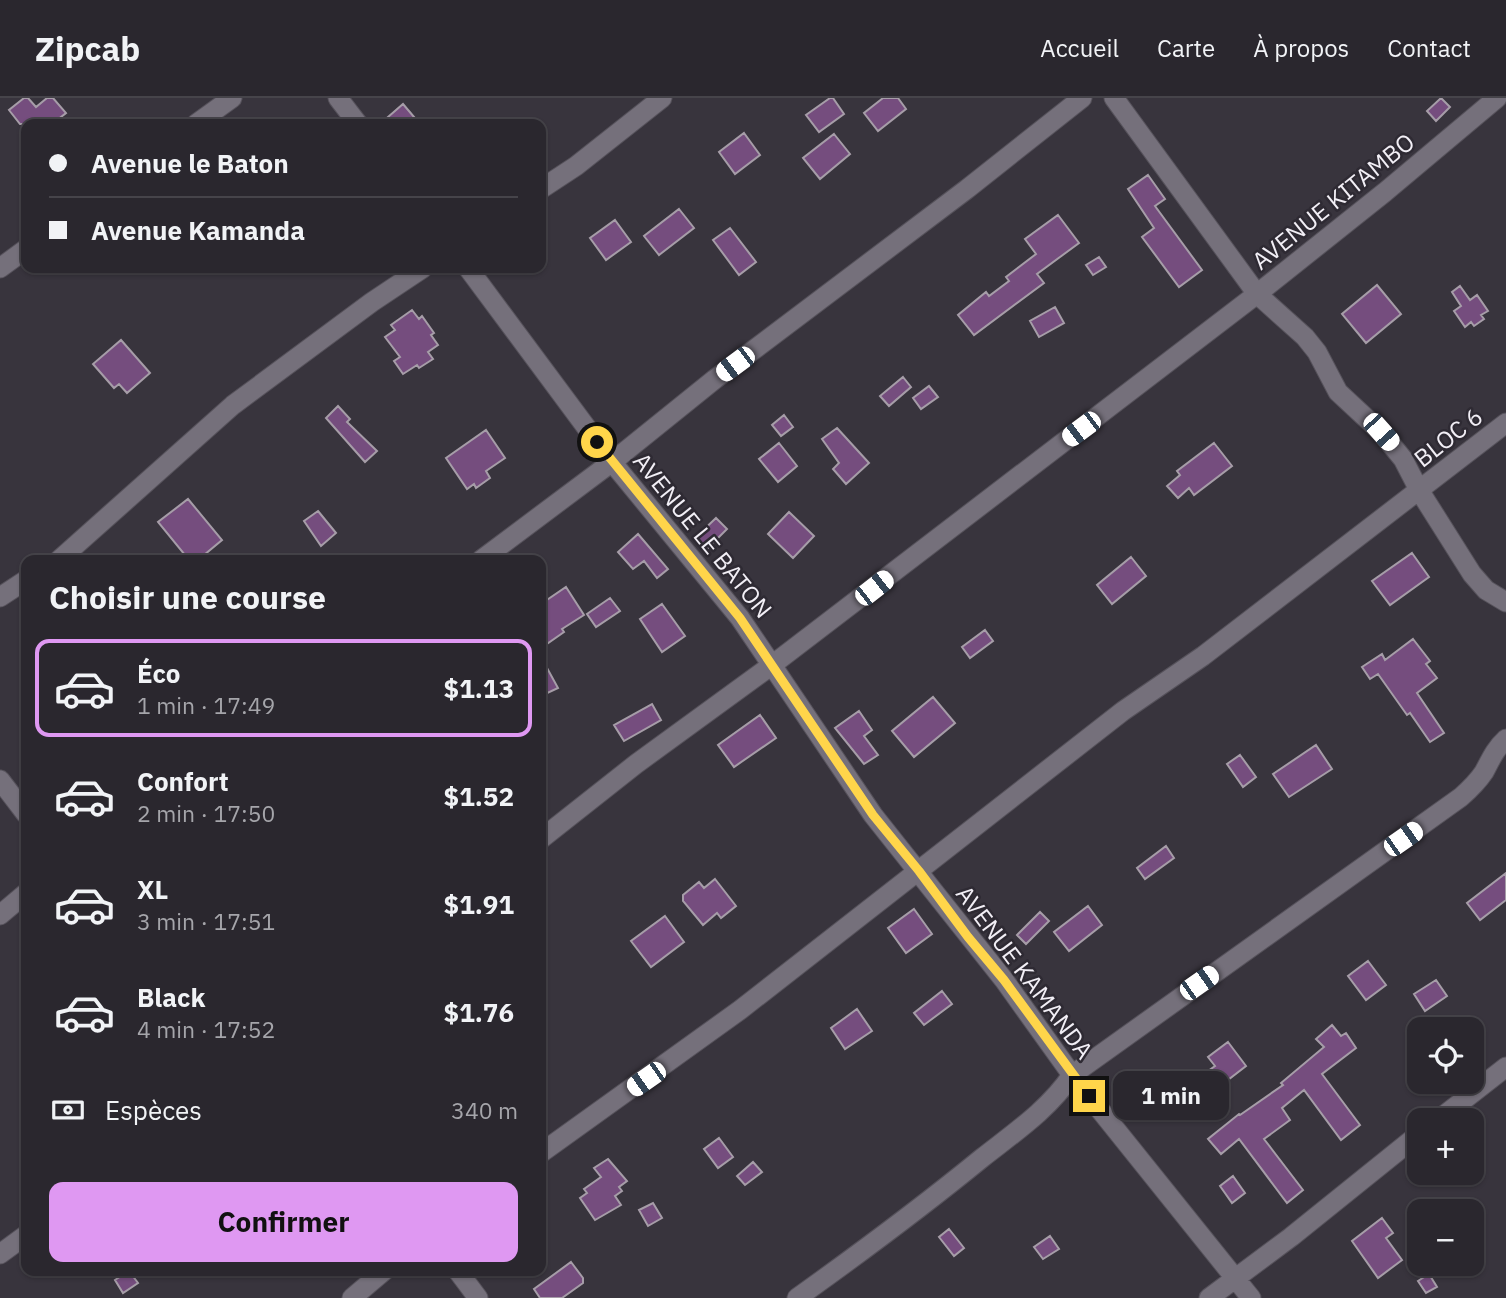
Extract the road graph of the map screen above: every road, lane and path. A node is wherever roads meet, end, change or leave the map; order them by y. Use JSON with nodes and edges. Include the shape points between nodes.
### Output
{"nodes":[{"id":1,"x":232,"y":98,"type":"edge"},
{"id":2,"x":338,"y":98,"type":"edge"},
{"id":3,"x":662,"y":98,"type":"edge"},
{"id":4,"x":1082,"y":98,"type":"edge"},
{"id":5,"x":1114,"y":98,"type":"edge"},
{"id":6,"x":1497,"y":98,"type":"edge"},
{"id":7,"x":203,"y":119,"type":"edge"},
{"id":8,"x":354,"y":119,"type":"edge"},
{"id":9,"x":546,"y":186,"type":"edge"},
{"id":10,"x":21,"y":253,"type":"edge"},
{"id":11,"x":0,"y":268,"type":"edge"},
{"id":12,"x":416,"y":273,"type":"edge"},
{"id":13,"x":472,"y":273,"type":"edge"},
{"id":14,"x":1257,"y":294,"type":"junction"},
{"id":15,"x":1506,"y":423,"type":"edge"},
{"id":16,"x":612,"y":462,"type":"junction"},
{"id":17,"x":1419,"y":490,"type":"junction"},
{"id":18,"x":64,"y":555,"type":"edge"},
{"id":19,"x":488,"y":555,"type":"edge"},
{"id":20,"x":21,"y":583,"type":"edge"},
{"id":21,"x":0,"y":597,"type":"edge"},
{"id":22,"x":1506,"y":602,"type":"edge"},
{"id":23,"x":772,"y":665,"type":"junction"},
{"id":24,"x":1506,"y":739,"type":"edge"},
{"id":25,"x":0,"y":780,"type":"edge"},
{"id":26,"x":21,"y":807,"type":"edge"},
{"id":27,"x":546,"y":835,"type":"edge"},
{"id":28,"x":919,"y":871,"type":"junction"},
{"id":29,"x":21,"y":897,"type":"edge"},
{"id":30,"x":0,"y":915,"type":"edge"},
{"id":31,"x":1506,"y":1067,"type":"edge"},
{"id":32,"x":1072,"y":1075,"type":"junction"},
{"id":33,"x":1453,"y":1108,"type":"edge"},
{"id":34,"x":1407,"y":1143,"type":"edge"},
{"id":35,"x":546,"y":1149,"type":"edge"},
{"id":36,"x":21,"y":1239,"type":"edge"},
{"id":37,"x":0,"y":1254,"type":"edge"},
{"id":38,"x":378,"y":1276,"type":"edge"},
{"id":39,"x":462,"y":1276,"type":"edge"},
{"id":40,"x":1235,"y":1278,"type":"junction"},
{"id":41,"x":352,"y":1298,"type":"edge"},
{"id":42,"x":478,"y":1298,"type":"edge"},
{"id":43,"x":797,"y":1298,"type":"edge"},
{"id":44,"x":1209,"y":1298,"type":"edge"},
{"id":45,"x":1251,"y":1298,"type":"edge"}],
"edges":[{"from":1,"to":7,"type":"street"},
{"from":2,"to":8,"type":"street"},
{"from":3,"to":9,"type":"street"},
{"from":4,"to":16,"type":"street"},
{"from":5,"to":14,"type":"street","name":"AVENUE KITAMBO"},
{"from":6,"to":14,"type":"street","name":"AVENUE KITAMBO"},
{"from":10,"to":11,"type":"street"},
{"from":12,"to":18,"type":"street","via":[[233,405]]},
{"from":13,"to":16,"type":"street","name":"AVENUE LE BATON"},
{"from":14,"to":17,"type":"street","via":[[1305,337],[1338,392],[1392,445]]},
{"from":14,"to":23,"type":"street"},
{"from":15,"to":17,"type":"street","name":"BLOC 6"},
{"from":16,"to":19,"type":"street"},
{"from":16,"to":23,"type":"street","name":"AVENUE LE BATON","via":[[740,618]]},
{"from":17,"to":22,"type":"street","via":[[1472,574]]},
{"from":17,"to":28,"type":"street","name":"BLOC 6"},
{"from":20,"to":21,"type":"street"},
{"from":23,"to":27,"type":"street"},
{"from":23,"to":28,"type":"street","name":"AVENUE LE BATON","via":[[873,815]]},
{"from":24,"to":32,"type":"street","via":[[1472,787],[1436,816]]},
{"from":25,"to":26,"type":"street"},
{"from":28,"to":32,"type":"street","name":"AVENUE KAMANDA"},
{"from":28,"to":35,"type":"street","name":"BLOC 6","via":[[740,1010]]},
{"from":29,"to":30,"type":"street"},
{"from":31,"to":33,"type":"street"},
{"from":32,"to":40,"type":"street","name":"AVENUE KAMANDA"},
{"from":32,"to":43,"type":"street","via":[[1038,1115]]},
{"from":34,"to":40,"type":"street"},
{"from":36,"to":37,"type":"street"},
{"from":38,"to":41,"type":"street"},
{"from":39,"to":42,"type":"street"},
{"from":40,"to":44,"type":"street"},
{"from":40,"to":45,"type":"street","name":"AVENUE KAMANDA"}]}
